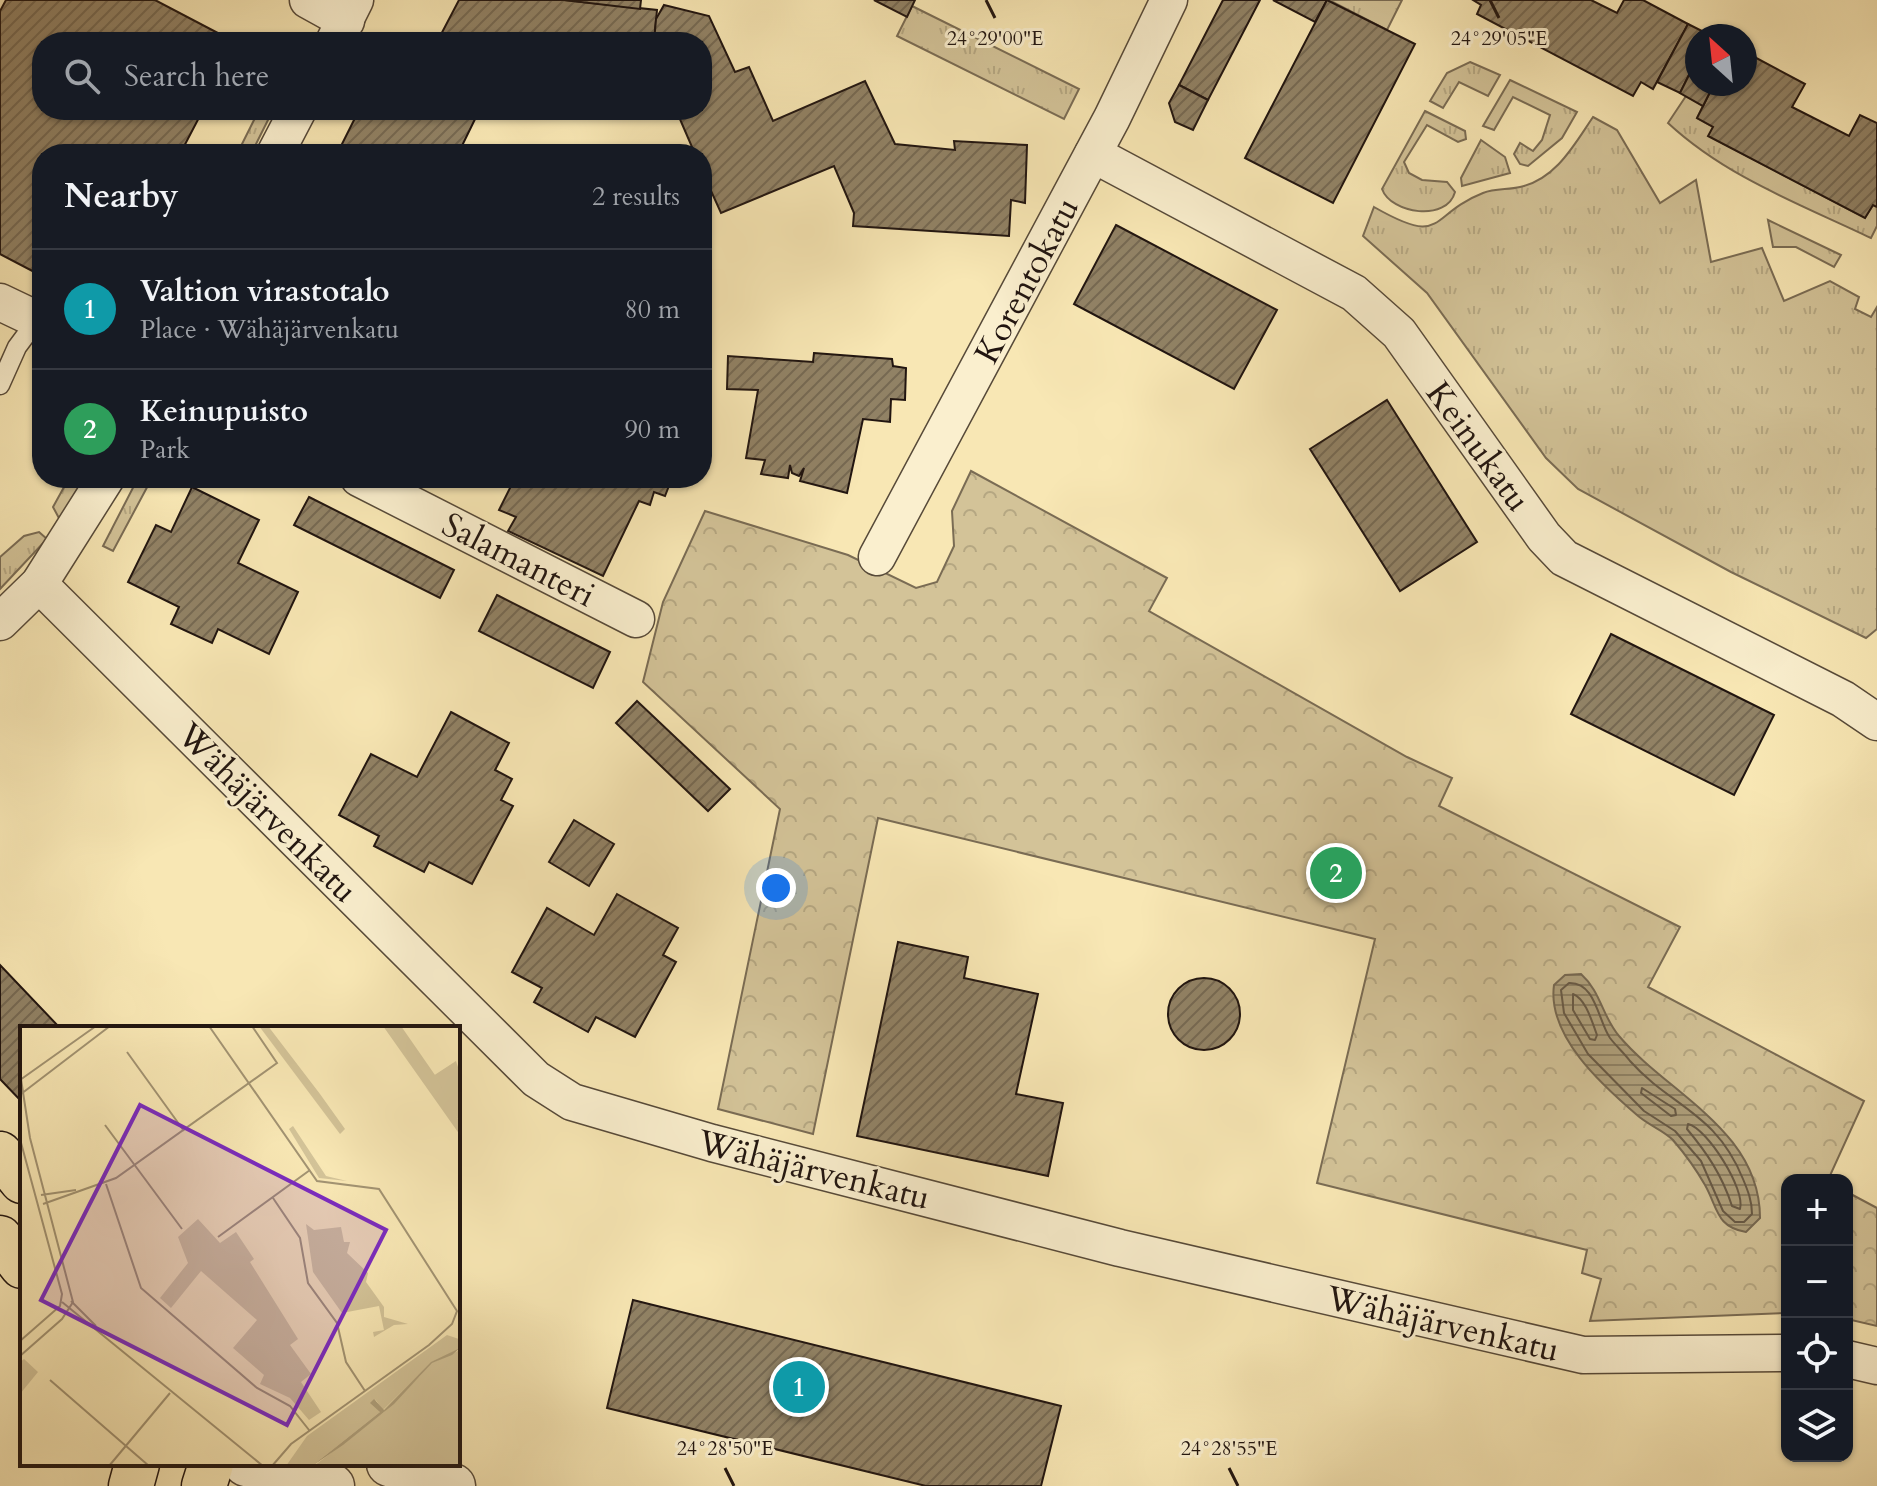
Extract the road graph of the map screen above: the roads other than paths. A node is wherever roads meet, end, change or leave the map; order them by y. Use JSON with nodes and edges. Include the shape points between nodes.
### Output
{"nodes":[{"id":1,"x":308,"y":0,"type":"edge"},
{"id":2,"x":1169,"y":0,"type":"edge"},
{"id":3,"x":345,"y":21,"type":"edge"},
{"id":4,"x":293,"y":120,"type":"edge"},
{"id":5,"x":280,"y":144,"type":"edge"},
{"id":6,"x":1093,"y":154,"type":"junction"},
{"id":7,"x":0,"y":302,"type":"edge"},
{"id":8,"x":32,"y":318,"type":"edge"},
{"id":9,"x":32,"y":329,"type":"edge"},
{"id":10,"x":0,"y":385,"type":"edge"},
{"id":11,"x":100,"y":488,"type":"edge"},
{"id":12,"x":379,"y":488,"type":"edge"},
{"id":13,"x":877,"y":557,"type":"dead end"},
{"id":14,"x":39,"y":584,"type":"junction"},
{"id":15,"x":636,"y":619,"type":"dead end"},
{"id":16,"x":0,"y":622,"type":"edge"},
{"id":17,"x":1877,"y":722,"type":"edge"},
{"id":18,"x":0,"y":1154,"type":"edge"},
{"id":19,"x":20,"y":1179,"type":"edge"},
{"id":20,"x":0,"y":1238,"type":"edge"},
{"id":21,"x":20,"y":1263,"type":"edge"},
{"id":22,"x":1781,"y":1353,"type":"edge"},
{"id":23,"x":1853,"y":1360,"type":"edge"},
{"id":24,"x":1877,"y":1366,"type":"edge"},
{"id":25,"x":136,"y":1466,"type":"edge"},
{"id":26,"x":210,"y":1466,"type":"edge"},
{"id":27,"x":254,"y":1466,"type":"edge"},
{"id":28,"x":395,"y":1466,"type":"edge"},
{"id":29,"x":131,"y":1486,"type":"edge"},
{"id":30,"x":204,"y":1486,"type":"edge"},
{"id":31,"x":332,"y":1486,"type":"edge"},
{"id":32,"x":453,"y":1486,"type":"edge"}],
"edges":[{"from":1,"to":3,"type":"street"},
{"from":2,"to":6,"type":"street","name":"Korentokatu"},
{"from":4,"to":5,"type":"street"},
{"from":6,"to":13,"type":"street","name":"Korentokatu"},
{"from":6,"to":17,"type":"street","name":"Keinukatu","via":[[1341,286],[1378,311],[1564,558],[1843,699]]},
{"from":7,"to":8,"type":"street"},
{"from":9,"to":10,"type":"lane","via":[[17,347]]},
{"from":11,"to":14,"type":"street"},
{"from":12,"to":15,"type":"street","name":"Salamanteri"},
{"from":14,"to":16,"type":"street"},
{"from":14,"to":22,"type":"street","name":"Wähäjärvenkatu","via":[[536,1079],[572,1102],[1106,1244],[1583,1355]]},
{"from":18,"to":19,"type":"main road"},
{"from":20,"to":21,"type":"main road"},
{"from":23,"to":24,"type":"street"},
{"from":25,"to":29,"type":"main road"},
{"from":26,"to":30,"type":"main road"},
{"from":27,"to":31,"type":"street"},
{"from":28,"to":32,"type":"street"}]}
